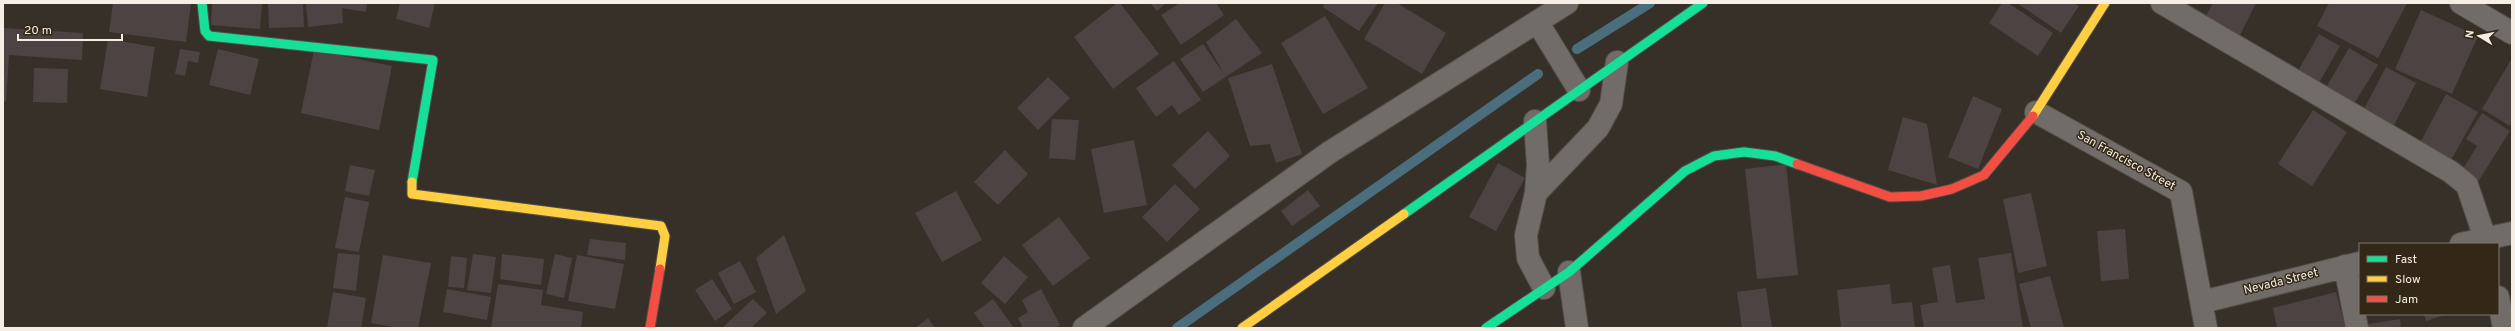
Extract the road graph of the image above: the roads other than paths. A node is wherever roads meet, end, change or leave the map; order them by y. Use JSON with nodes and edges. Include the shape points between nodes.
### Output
{"nodes":[{"id":1,"x":202,"y":3,"type":"edge"},
{"id":2,"x":1567,"y":3,"type":"edge"},
{"id":3,"x":1702,"y":3,"type":"edge"},
{"id":4,"x":2105,"y":3,"type":"edge"},
{"id":5,"x":2162,"y":3,"type":"edge"},
{"id":6,"x":2461,"y":3,"type":"edge"},
{"id":7,"x":1538,"y":22,"type":"junction"},
{"id":8,"x":2512,"y":33,"type":"edge"},
{"id":9,"x":1617,"y":62,"type":"junction"},
{"id":10,"x":1579,"y":90,"type":"junction"},
{"id":11,"x":2036,"y":112,"type":"junction"},
{"id":12,"x":1535,"y":121,"type":"junction"},
{"id":13,"x":1536,"y":192,"type":"junction"},
{"id":14,"x":2512,"y":233,"type":"edge"},
{"id":15,"x":2486,"y":242,"type":"edge"},
{"id":16,"x":2474,"y":243,"type":"edge"},
{"id":17,"x":2352,"y":264,"type":"edge"},
{"id":18,"x":1569,"y":272,"type":"junction"},
{"id":19,"x":1544,"y":288,"type":"junction"},
{"id":20,"x":2202,"y":302,"type":"junction"},
{"id":21,"x":2499,"y":302,"type":"edge"},
{"id":22,"x":650,"y":328,"type":"edge"},
{"id":23,"x":1084,"y":328,"type":"edge"},
{"id":24,"x":1242,"y":328,"type":"edge"},
{"id":25,"x":1486,"y":328,"type":"edge"},
{"id":26,"x":1577,"y":328,"type":"edge"},
{"id":27,"x":2206,"y":328,"type":"edge"},
{"id":28,"x":2356,"y":328,"type":"edge"},
{"id":29,"x":2504,"y":328,"type":"edge"}],
"edges":[{"from":1,"to":22,"type":"street","via":[[205,31],[209,36],[432,59],[412,194],[661,226],[665,236]]},
{"from":2,"to":7,"type":"street"},
{"from":3,"to":9,"type":"street"},
{"from":4,"to":11,"type":"street"},
{"from":5,"to":15,"type":"street","via":[[2451,172],[2467,185]]},
{"from":6,"to":8,"type":"street"},
{"from":7,"to":10,"type":"street"},
{"from":7,"to":23,"type":"street","via":[[1330,152]]},
{"from":9,"to":10,"type":"street"},
{"from":9,"to":13,"type":"street","via":[[1611,104],[1598,128]]},
{"from":10,"to":12,"type":"street"},
{"from":11,"to":18,"type":"street","via":[[1984,174],[1952,189],[1921,196],[1890,197],[1775,156],[1744,152],[1714,156],[1686,171]]},
{"from":11,"to":20,"type":"street","name":"San Francisco Street","via":[[2182,192]]},
{"from":12,"to":13,"type":"street","via":[[1538,165]]},
{"from":12,"to":24,"type":"street"},
{"from":13,"to":19,"type":"street","via":[[1526,235],[1528,258]]},
{"from":14,"to":15,"type":"street"},
{"from":15,"to":16,"type":"street"},
{"from":17,"to":20,"type":"street","name":"Nevada Street"},
{"from":17,"to":28,"type":"street"},
{"from":18,"to":19,"type":"street"},
{"from":18,"to":26,"type":"street"},
{"from":19,"to":25,"type":"street"},
{"from":20,"to":27,"type":"street"},
{"from":21,"to":29,"type":"street"}]}
